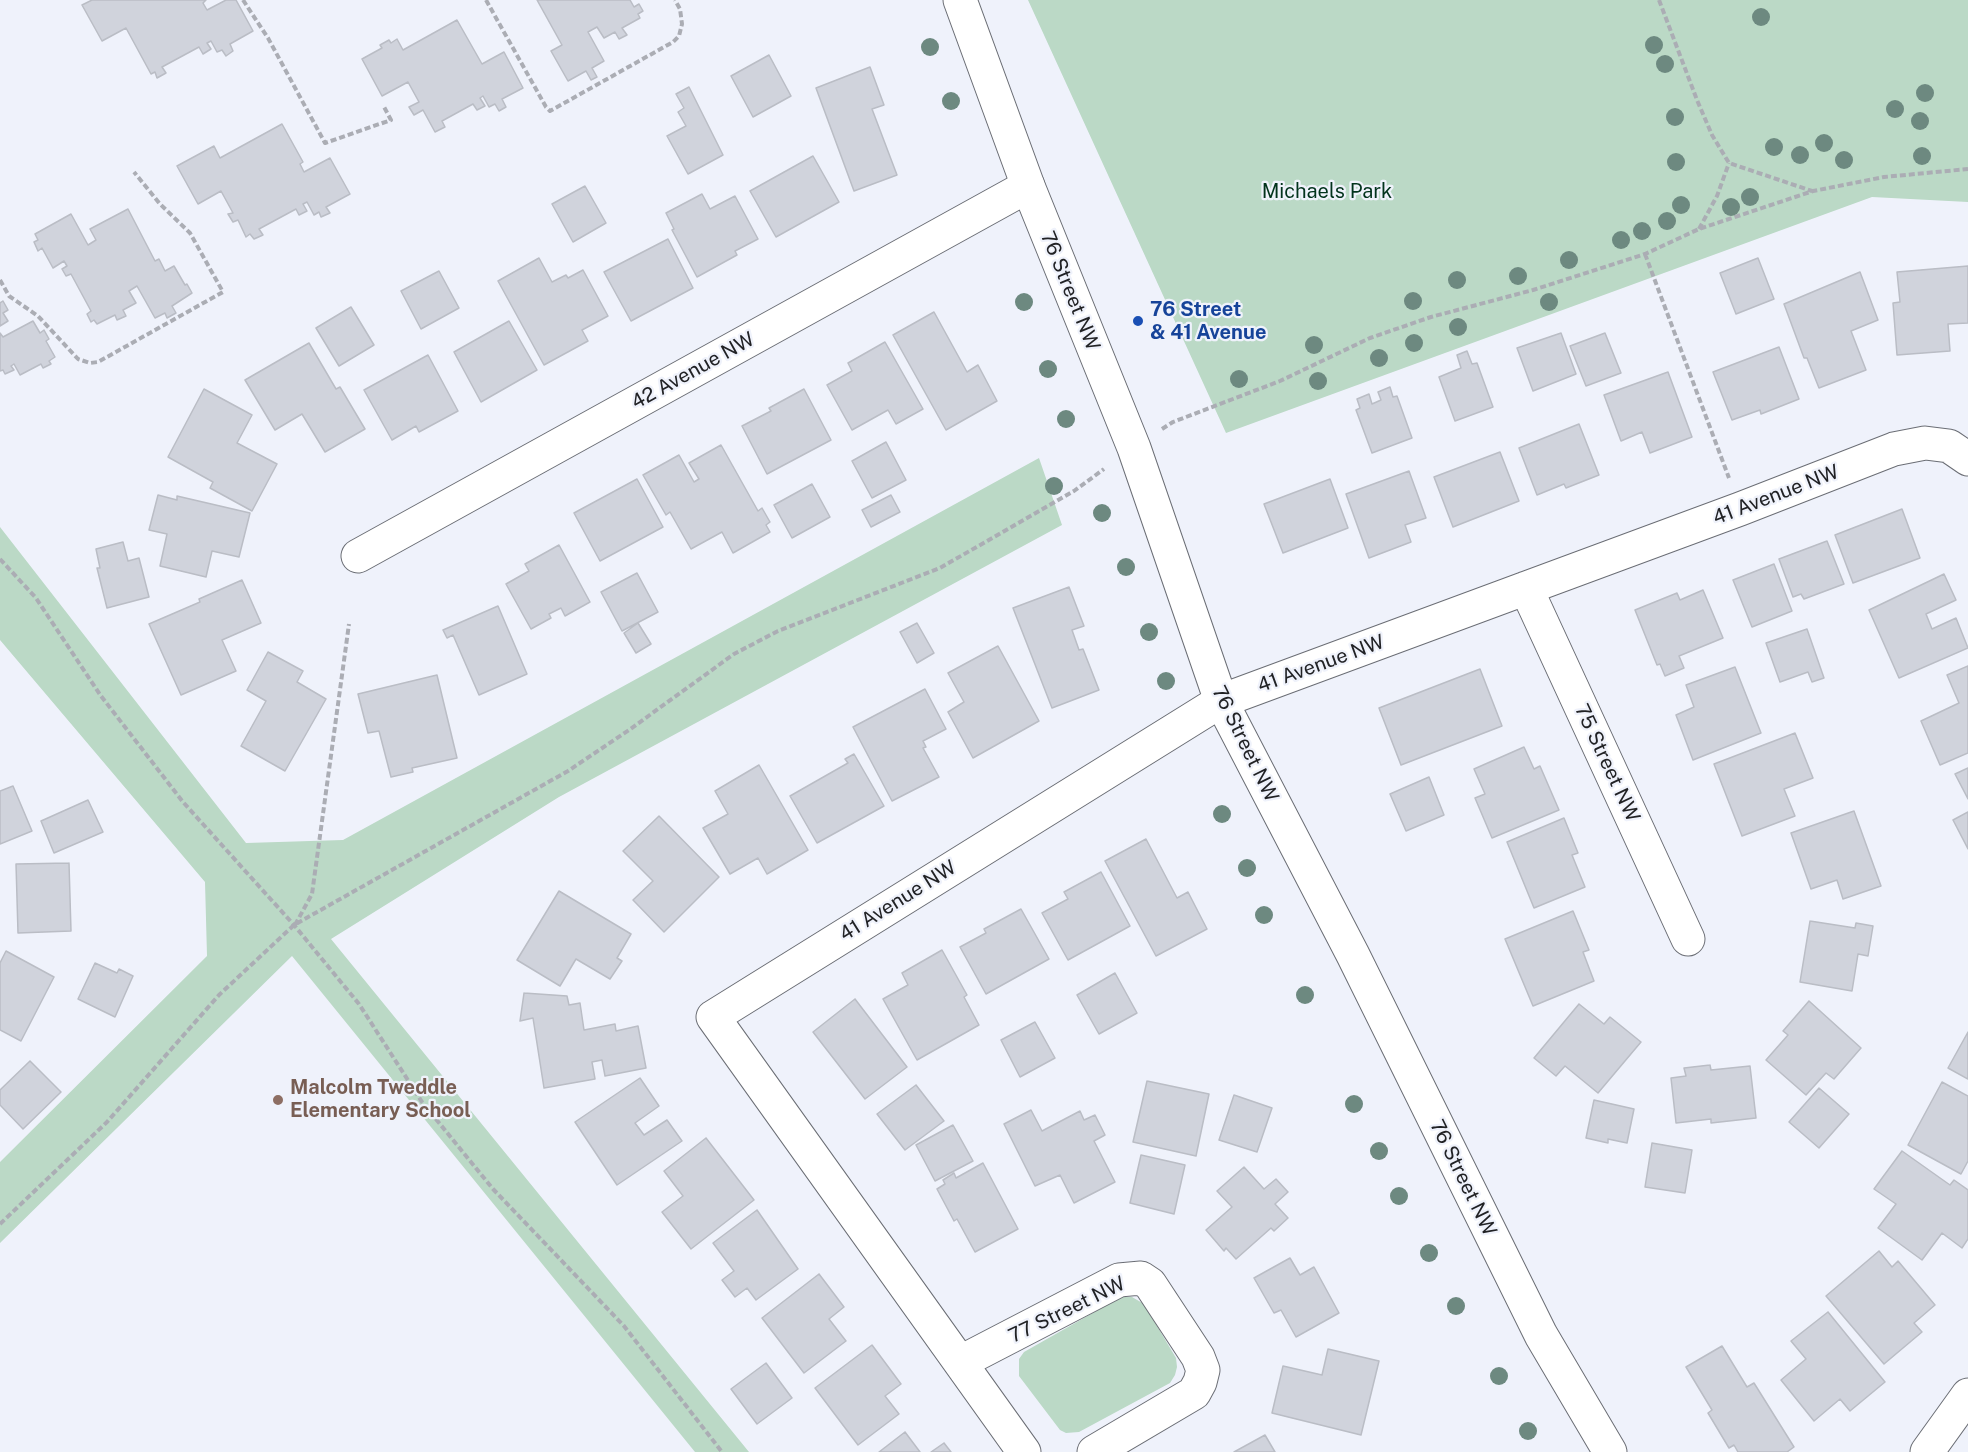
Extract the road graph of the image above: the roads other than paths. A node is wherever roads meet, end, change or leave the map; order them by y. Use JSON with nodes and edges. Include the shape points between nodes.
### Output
{"nodes":[{"id":1,"x":960,"y":0,"type":"edge"},
{"id":2,"x":1028,"y":186,"type":"junction"},
{"id":3,"x":1959,"y":453,"type":"edge"},
{"id":4,"x":358,"y":556,"type":"dead end"},
{"id":5,"x":1526,"y":588,"type":"junction"},
{"id":6,"x":1221,"y":701,"type":"junction"},
{"id":7,"x":1688,"y":939,"type":"dead end"},
{"id":8,"x":961,"y":1362,"type":"junction"},
{"id":9,"x":1968,"y":1395,"type":"edge"},
{"id":10,"x":1024,"y":1452,"type":"edge"},
{"id":11,"x":1094,"y":1452,"type":"edge"},
{"id":12,"x":1610,"y":1452,"type":"edge"},
{"id":13,"x":1927,"y":1452,"type":"edge"}],
"edges":[{"from":1,"to":2,"type":"street","name":"76 Street NW"},
{"from":2,"to":4,"type":"street","name":"42 Avenue NW"},
{"from":2,"to":6,"type":"street","name":"76 Street NW","via":[[1134,448]]},
{"from":3,"to":5,"type":"street","name":"41 Avenue NW","via":[[1925,443],[1894,449]]},
{"from":5,"to":6,"type":"street","name":"41 Avenue NW"},
{"from":5,"to":7,"type":"street","name":"75 Street NW"},
{"from":6,"to":8,"type":"street","name":"41 Avenue NW","via":[[713,1017]]},
{"from":6,"to":12,"type":"street","name":"76 Street NW","via":[[1353,955],[1541,1335]]},
{"from":8,"to":10,"type":"street"},
{"from":8,"to":11,"type":"street","name":"77 Street NW","via":[[1119,1280],[1141,1278],[1150,1284],[1198,1357],[1203,1370],[1200,1382],[1194,1393]]},
{"from":9,"to":13,"type":"street"}]}
